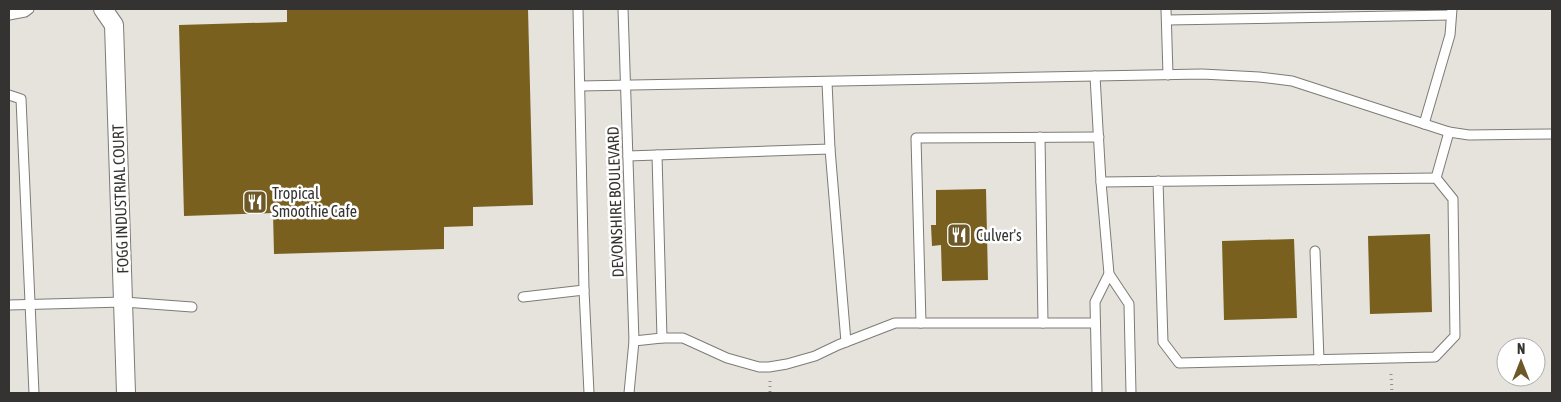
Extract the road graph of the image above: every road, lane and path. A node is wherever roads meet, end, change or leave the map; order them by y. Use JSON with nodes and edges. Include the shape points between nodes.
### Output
{"nodes":[{"id":1,"x":29,"y":9,"type":"edge"},
{"id":2,"x":103,"y":9,"type":"edge"},
{"id":3,"x":578,"y":9,"type":"edge"},
{"id":4,"x":623,"y":9,"type":"edge"},
{"id":5,"x":1166,"y":9,"type":"edge"},
{"id":6,"x":1227,"y":9,"type":"edge"},
{"id":7,"x":1452,"y":12,"type":"edge"},
{"id":8,"x":1285,"y":13,"type":"edge"},
{"id":9,"x":9,"y":15,"type":"edge"},
{"id":10,"x":1227,"y":19,"type":"junction"},
{"id":11,"x":1167,"y":20,"type":"junction"},
{"id":12,"x":1168,"y":75,"type":"junction"},
{"id":13,"x":1095,"y":76,"type":"junction"},
{"id":14,"x":827,"y":82,"type":"junction"},
{"id":15,"x":580,"y":86,"type":"junction"},
{"id":16,"x":626,"y":86,"type":"junction"},
{"id":17,"x":9,"y":95,"type":"edge"},
{"id":18,"x":1424,"y":124,"type":"junction"},
{"id":19,"x":1448,"y":132,"type":"junction"},
{"id":20,"x":1552,"y":134,"type":"edge"},
{"id":21,"x":1040,"y":137,"type":"junction"},
{"id":22,"x":1099,"y":137,"type":"junction"},
{"id":23,"x":830,"y":148,"type":"junction"},
{"id":24,"x":657,"y":155,"type":"junction"},
{"id":25,"x":628,"y":156,"type":"junction"},
{"id":26,"x":1436,"y":178,"type":"junction"},
{"id":27,"x":1158,"y":181,"type":"junction"},
{"id":28,"x":1101,"y":182,"type":"junction"},
{"id":29,"x":1315,"y":251,"type":"dead end"},
{"id":30,"x":1109,"y":274,"type":"junction"},
{"id":31,"x":584,"y":290,"type":"junction"},
{"id":32,"x":523,"y":297,"type":"dead end"},
{"id":33,"x":124,"y":302,"type":"junction"},
{"id":34,"x":30,"y":304,"type":"junction"},
{"id":35,"x":9,"y":305,"type":"edge"},
{"id":36,"x":192,"y":308,"type":"dead end"},
{"id":37,"x":921,"y":323,"type":"junction"},
{"id":38,"x":1043,"y":323,"type":"junction"},
{"id":39,"x":1095,"y":323,"type":"junction"},
{"id":40,"x":662,"y":338,"type":"junction"},
{"id":41,"x":634,"y":341,"type":"junction"},
{"id":42,"x":846,"y":342,"type":"junction"},
{"id":43,"x":1319,"y":360,"type":"junction"},
{"id":44,"x":34,"y":393,"type":"edge"},
{"id":45,"x":126,"y":393,"type":"edge"},
{"id":46,"x":589,"y":393,"type":"edge"},
{"id":47,"x":629,"y":393,"type":"edge"},
{"id":48,"x":1097,"y":393,"type":"edge"},
{"id":49,"x":1131,"y":393,"type":"edge"}],
"edges":[{"from":1,"to":9,"type":"lane"},
{"from":2,"to":33,"type":"street","name":"FOGG INDUSTRIAL COURT","via":[[114,25]]},
{"from":3,"to":15,"type":"lane","name":"DEVONSHIRE BOULEVARD"},
{"from":4,"to":16,"type":"lane","name":"DEVONSHIRE BOULEVARD"},
{"from":5,"to":11,"type":"lane"},
{"from":6,"to":10,"type":"lane"},
{"from":7,"to":8,"type":"lane"},
{"from":7,"to":18,"type":"lane","via":[[1450,35]]},
{"from":8,"to":10,"type":"lane"},
{"from":10,"to":11,"type":"lane"},
{"from":11,"to":12,"type":"lane"},
{"from":12,"to":13,"type":"lane"},
{"from":12,"to":18,"type":"lane","via":[[1202,74],[1292,81]]},
{"from":13,"to":14,"type":"lane"},
{"from":13,"to":22,"type":"lane"},
{"from":14,"to":16,"type":"lane"},
{"from":14,"to":23,"type":"lane"},
{"from":15,"to":16,"type":"lane"},
{"from":15,"to":31,"type":"lane","name":"DEVONSHIRE BOULEVARD"},
{"from":16,"to":25,"type":"lane","name":"DEVONSHIRE BOULEVARD"},
{"from":17,"to":34,"type":"lane","via":[[21,99]]},
{"from":18,"to":19,"type":"lane"},
{"from":19,"to":20,"type":"lane","via":[[1469,135]]},
{"from":19,"to":26,"type":"lane"},
{"from":21,"to":22,"type":"lane"},
{"from":21,"to":37,"type":"lane","via":[[916,138]]},
{"from":21,"to":38,"type":"lane"},
{"from":22,"to":28,"type":"lane"},
{"from":23,"to":24,"type":"lane"},
{"from":23,"to":42,"type":"lane"},
{"from":24,"to":25,"type":"lane"},
{"from":24,"to":40,"type":"lane"},
{"from":25,"to":41,"type":"lane","name":"DEVONSHIRE BOULEVARD"},
{"from":26,"to":27,"type":"lane"},
{"from":26,"to":43,"type":"lane","via":[[1453,199],[1455,336],[1435,357]]},
{"from":27,"to":28,"type":"lane"},
{"from":27,"to":43,"type":"lane","via":[[1164,342],[1179,363]]},
{"from":28,"to":30,"type":"lane"},
{"from":29,"to":43,"type":"lane"},
{"from":30,"to":39,"type":"lane","via":[[1095,302]]},
{"from":30,"to":49,"type":"lane","via":[[1129,304]]},
{"from":31,"to":32,"type":"lane"},
{"from":31,"to":46,"type":"lane","name":"DEVONSHIRE BOULEVARD"},
{"from":33,"to":34,"type":"lane"},
{"from":33,"to":36,"type":"lane"},
{"from":33,"to":45,"type":"street","name":"FOGG INDUSTRIAL COURT"},
{"from":34,"to":35,"type":"lane"},
{"from":34,"to":44,"type":"lane"},
{"from":37,"to":38,"type":"lane"},
{"from":37,"to":42,"type":"lane","via":[[895,323]]},
{"from":38,"to":39,"type":"lane"},
{"from":39,"to":48,"type":"lane"},
{"from":40,"to":41,"type":"lane"},
{"from":40,"to":42,"type":"lane","via":[[682,338],[727,358],[770,367],[815,356]]},
{"from":41,"to":47,"type":"lane","name":"DEVONSHIRE BOULEVARD"}]}
